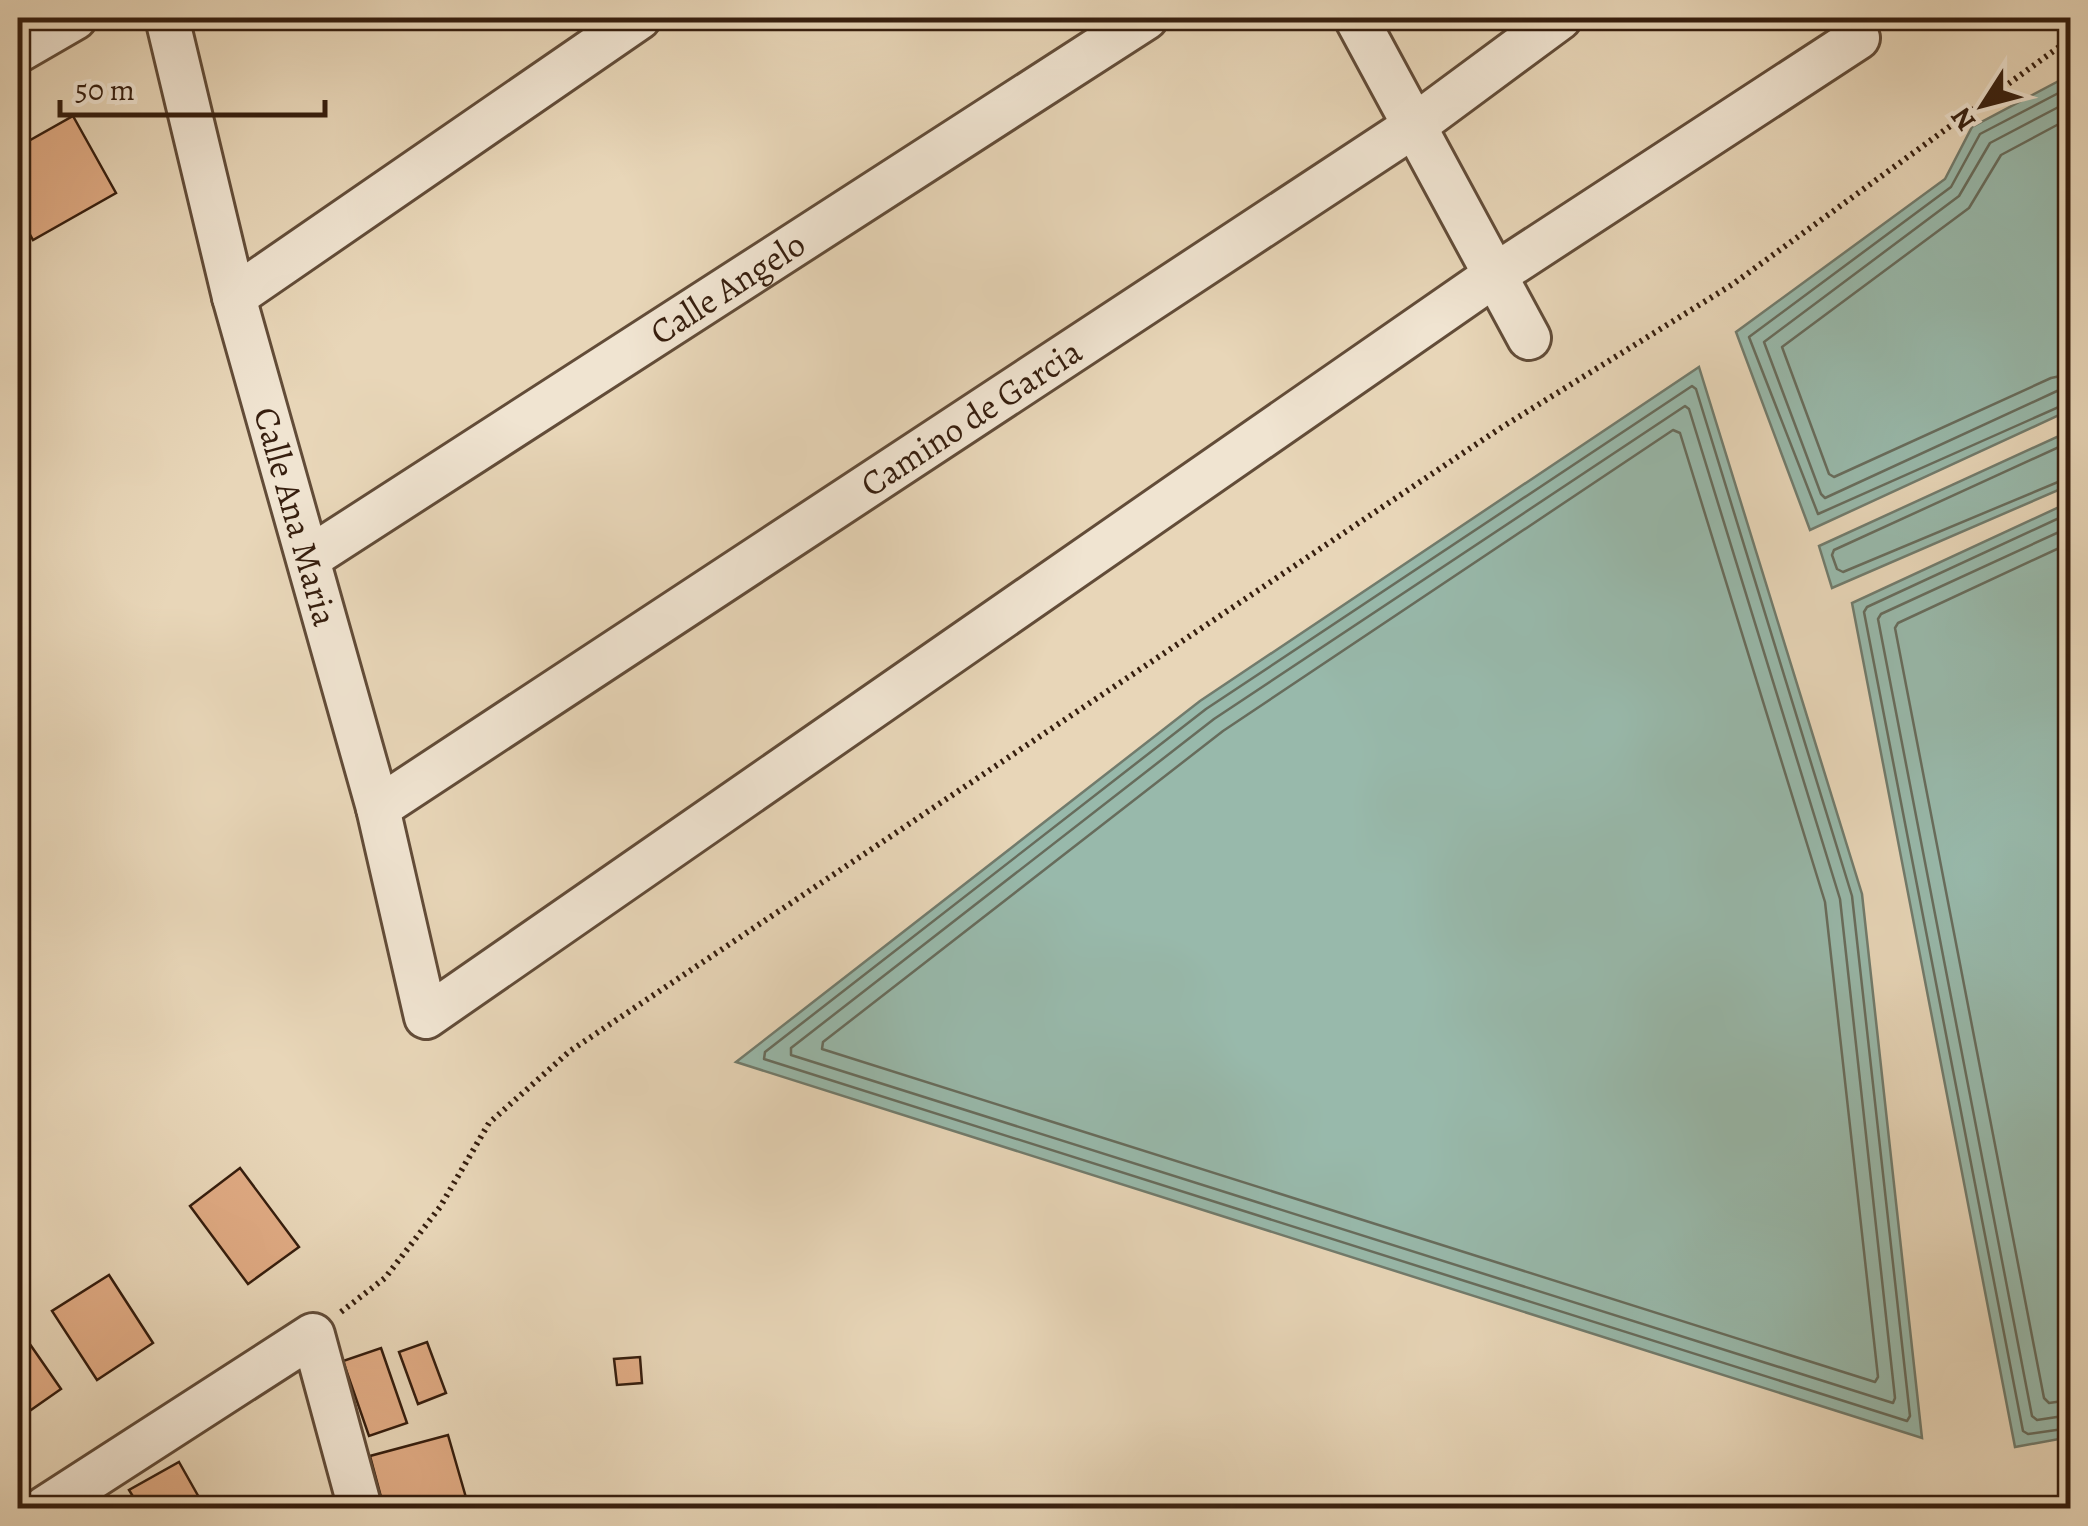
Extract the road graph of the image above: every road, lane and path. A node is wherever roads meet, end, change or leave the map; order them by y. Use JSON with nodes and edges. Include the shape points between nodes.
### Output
{"nodes":[{"id":1,"x":75,"y":18,"type":"edge"},
{"id":2,"x":168,"y":18,"type":"edge"},
{"id":3,"x":639,"y":18,"type":"edge"},
{"id":4,"x":1146,"y":18,"type":"edge"},
{"id":5,"x":1356,"y":18,"type":"edge"},
{"id":6,"x":1560,"y":18,"type":"edge"},
{"id":7,"x":1858,"y":38,"type":"dead end"},
{"id":8,"x":2070,"y":39,"type":"edge"},
{"id":9,"x":18,"y":51,"type":"edge"},
{"id":10,"x":1414,"y":126,"type":"junction"},
{"id":11,"x":1495,"y":274,"type":"junction"},
{"id":12,"x":234,"y":297,"type":"junction"},
{"id":13,"x":1528,"y":338,"type":"dead end"},
{"id":14,"x":309,"y":558,"type":"junction"},
{"id":15,"x":378,"y":808,"type":"junction"},
{"id":16,"x":313,"y":1335,"type":"junction"},
{"id":17,"x":45,"y":1508,"type":"edge"},
{"id":18,"x":360,"y":1508,"type":"edge"}],
"edges":[{"from":1,"to":9,"type":"street"},
{"from":2,"to":12,"type":"street","name":"Calle Ana Maria"},
{"from":3,"to":12,"type":"street"},
{"from":4,"to":14,"type":"street","name":"Calle Angelo"},
{"from":5,"to":10,"type":"street"},
{"from":6,"to":10,"type":"street","name":"Camino de Garcia"},
{"from":7,"to":11,"type":"street"},
{"from":8,"to":16,"type":"path","via":[[1733,284],[1499,430],[570,1051],[490,1122],[440,1207],[385,1278]]},
{"from":10,"to":11,"type":"street"},
{"from":10,"to":15,"type":"street","name":"Camino de Garcia"},
{"from":11,"to":13,"type":"street"},
{"from":11,"to":15,"type":"street","name":"Calle Ana Maria","via":[[426,1017]]},
{"from":12,"to":14,"type":"street","name":"Calle Ana Maria"},
{"from":14,"to":15,"type":"street","name":"Calle Ana Maria"},
{"from":16,"to":17,"type":"street"},
{"from":16,"to":18,"type":"street"}]}
